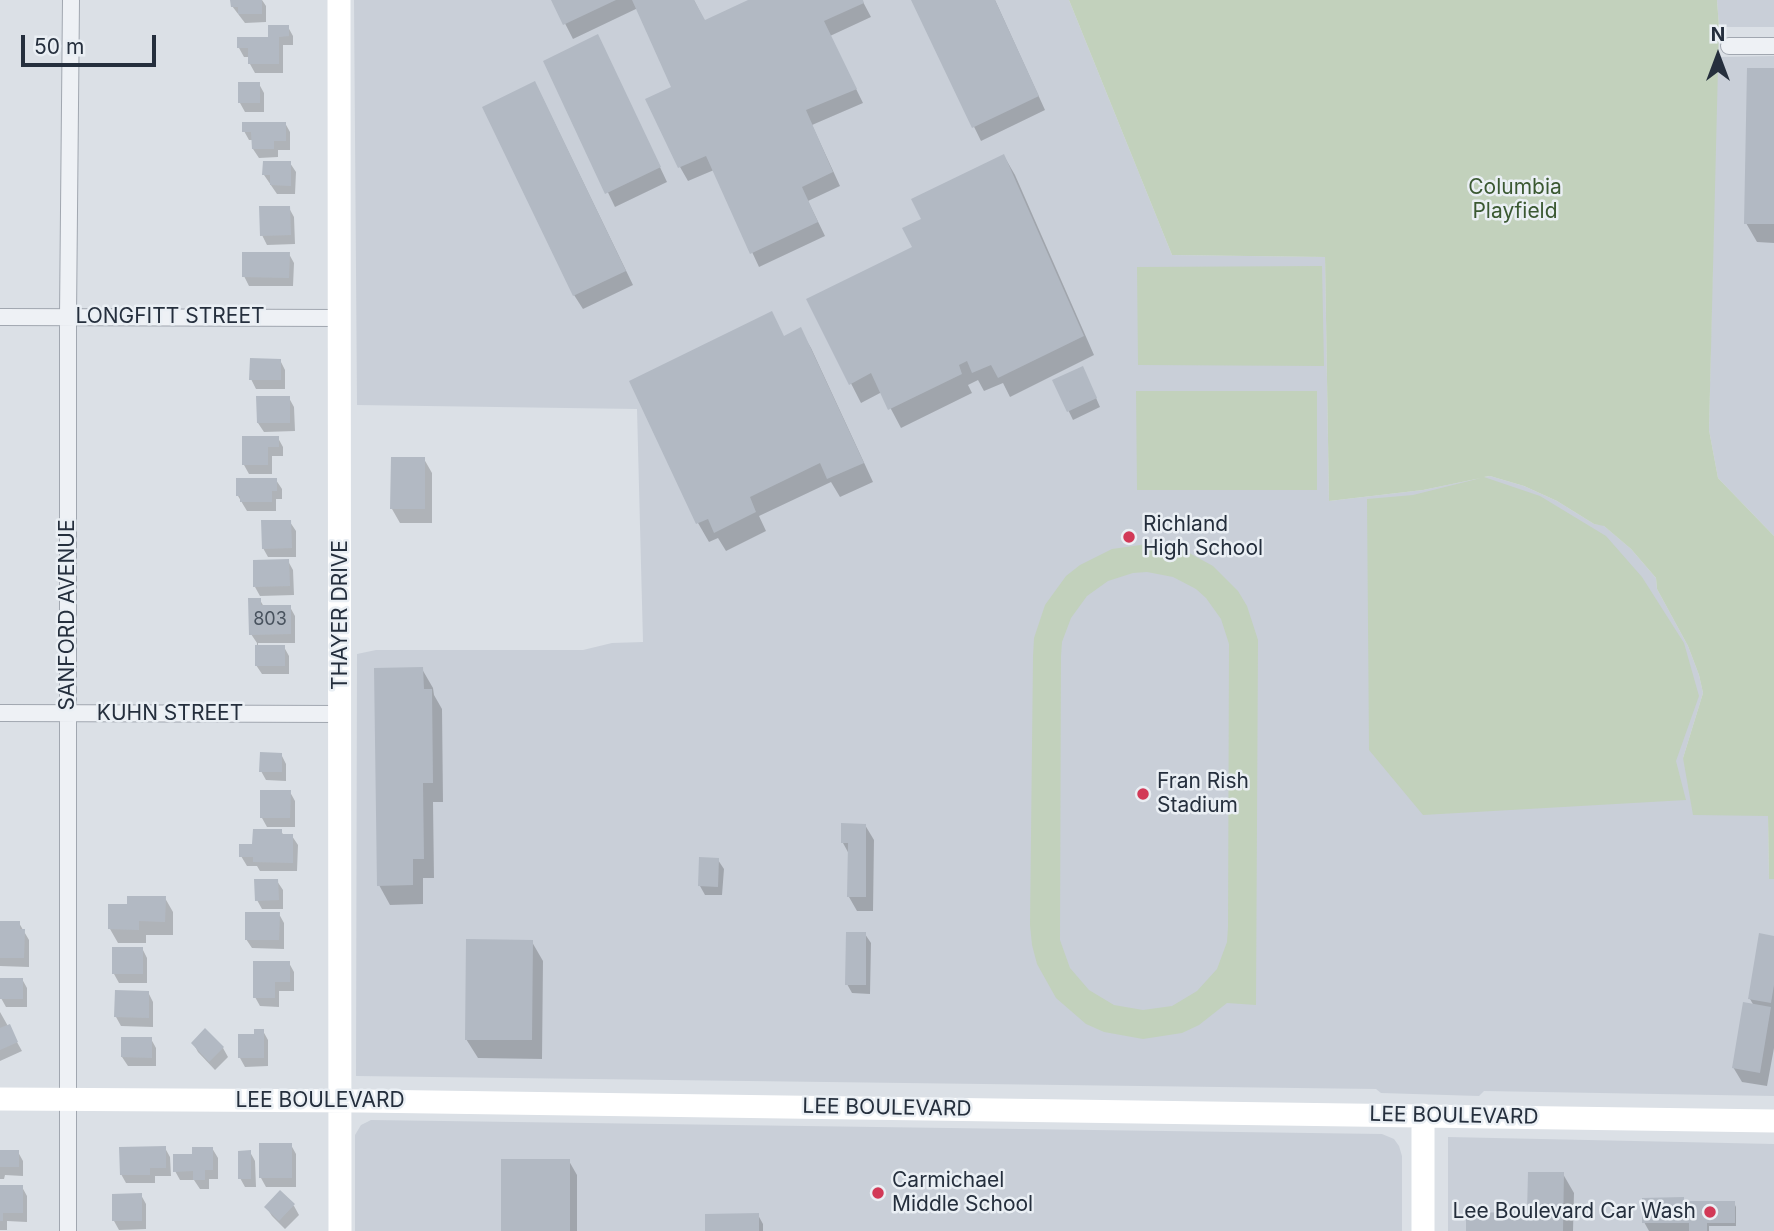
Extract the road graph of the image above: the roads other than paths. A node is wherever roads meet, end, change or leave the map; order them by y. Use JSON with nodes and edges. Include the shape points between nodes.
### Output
{"nodes":[{"id":1,"x":71,"y":0,"type":"edge"},
{"id":2,"x":339,"y":0,"type":"edge"},
{"id":3,"x":1729,"y":46,"type":"dead end"},
{"id":4,"x":1774,"y":46,"type":"edge"},
{"id":5,"x":68,"y":316,"type":"junction"},
{"id":6,"x":0,"y":317,"type":"edge"},
{"id":7,"x":341,"y":318,"type":"junction"},
{"id":8,"x":0,"y":713,"type":"edge"},
{"id":9,"x":68,"y":713,"type":"junction"},
{"id":10,"x":341,"y":714,"type":"junction"},
{"id":11,"x":0,"y":1099,"type":"edge"},
{"id":12,"x":67,"y":1099,"type":"junction"},
{"id":13,"x":340,"y":1101,"type":"junction"},
{"id":14,"x":1423,"y":1115,"type":"junction"},
{"id":15,"x":1774,"y":1121,"type":"edge"},
{"id":16,"x":68,"y":1231,"type":"edge"},
{"id":17,"x":340,"y":1231,"type":"edge"},
{"id":18,"x":1423,"y":1231,"type":"edge"}],
"edges":[{"from":1,"to":5,"type":"street","name":"SANFORD AVENUE"},
{"from":2,"to":7,"type":"street","name":"THAYER DRIVE"},
{"from":3,"to":4,"type":"street"},
{"from":5,"to":6,"type":"street","name":"LONGFITT STREET"},
{"from":5,"to":7,"type":"street","name":"LONGFITT STREET"},
{"from":5,"to":9,"type":"street","name":"SANFORD AVENUE"},
{"from":7,"to":10,"type":"street","name":"THAYER DRIVE"},
{"from":8,"to":9,"type":"street","name":"KUHN STREET"},
{"from":9,"to":10,"type":"street","name":"KUHN STREET"},
{"from":9,"to":12,"type":"street","name":"SANFORD AVENUE"},
{"from":10,"to":13,"type":"street","name":"THAYER DRIVE"},
{"from":11,"to":12,"type":"street","name":"LEE BOULEVARD"},
{"from":12,"to":13,"type":"street","name":"LEE BOULEVARD"},
{"from":12,"to":16,"type":"street","name":"SANFORD AVENUE"},
{"from":13,"to":14,"type":"street","name":"LEE BOULEVARD"},
{"from":13,"to":17,"type":"street","name":"THAYER DRIVE"},
{"from":14,"to":15,"type":"street","name":"LEE BOULEVARD"},
{"from":14,"to":18,"type":"street"}]}
